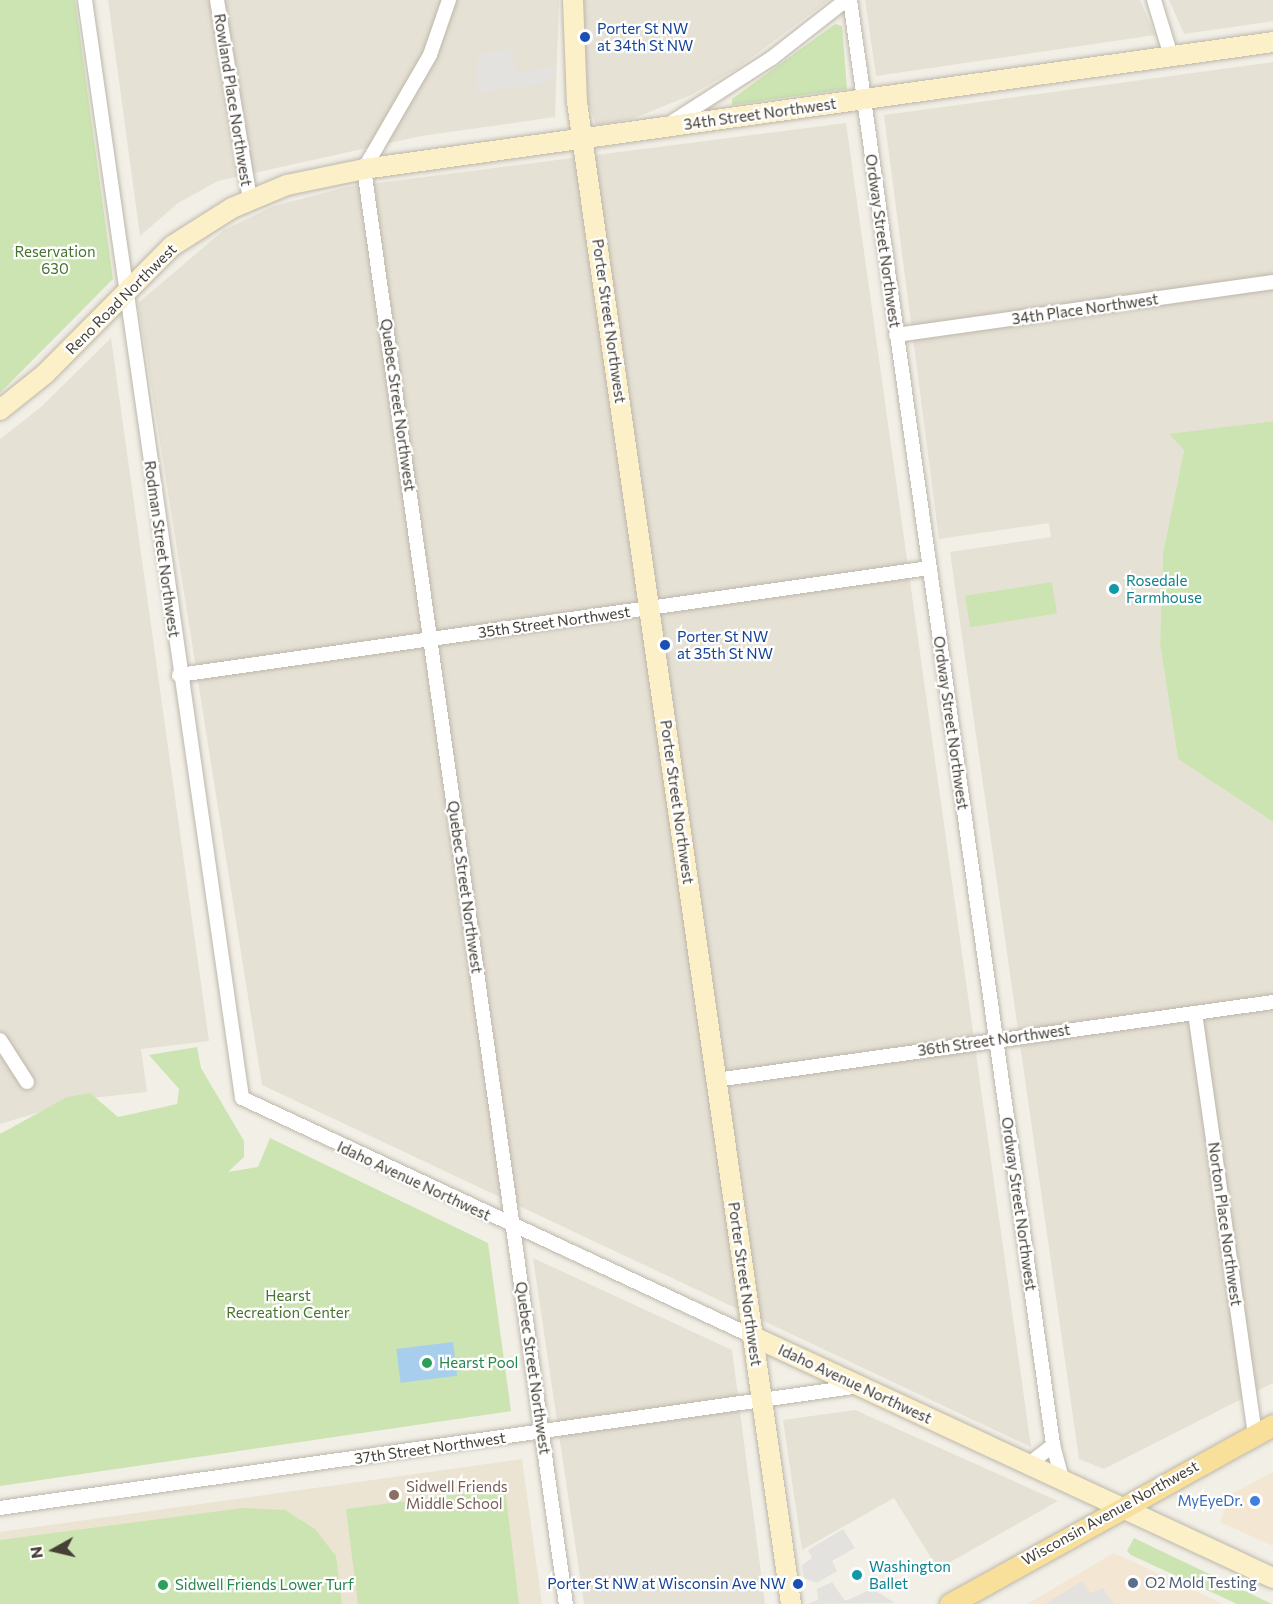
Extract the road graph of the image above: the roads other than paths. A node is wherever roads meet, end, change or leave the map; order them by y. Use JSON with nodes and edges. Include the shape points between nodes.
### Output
{"nodes":[{"id":1,"x":85,"y":0,"type":"edge"},
{"id":2,"x":217,"y":0,"type":"edge"},
{"id":3,"x":450,"y":0,"type":"edge"},
{"id":4,"x":573,"y":0,"type":"edge"},
{"id":5,"x":848,"y":0,"type":"edge"},
{"id":6,"x":1154,"y":0,"type":"edge"},
{"id":7,"x":1273,"y":42,"type":"edge"},
{"id":8,"x":1172,"y":56,"type":"junction"},
{"id":9,"x":864,"y":100,"type":"junction"},
{"id":10,"x":666,"y":126,"type":"junction"},
{"id":11,"x":583,"y":138,"type":"junction"},
{"id":12,"x":364,"y":169,"type":"junction"},
{"id":13,"x":250,"y":200,"type":"junction"},
{"id":14,"x":1273,"y":282,"type":"edge"},
{"id":15,"x":126,"y":290,"type":"junction"},
{"id":16,"x":896,"y":335,"type":"junction"},
{"id":17,"x":0,"y":410,"type":"edge"},
{"id":18,"x":929,"y":568,"type":"junction"},
{"id":19,"x":649,"y":609,"type":"junction"},
{"id":20,"x":431,"y":640,"type":"junction"},
{"id":21,"x":179,"y":675,"type":"junction"},
{"id":22,"x":1273,"y":1002,"type":"edge"},
{"id":23,"x":1195,"y":1013,"type":"junction"},
{"id":24,"x":0,"y":1040,"type":"edge"},
{"id":25,"x":996,"y":1040,"type":"junction"},
{"id":26,"x":716,"y":1080,"type":"junction"},
{"id":27,"x":27,"y":1082,"type":"dead end"},
{"id":28,"x":242,"y":1098,"type":"joint"},
{"id":29,"x":513,"y":1227,"type":"junction"},
{"id":30,"x":752,"y":1336,"type":"junction"},
{"id":31,"x":860,"y":1386,"type":"junction"},
{"id":32,"x":762,"y":1400,"type":"junction"},
{"id":33,"x":1264,"y":1430,"type":"edge"},
{"id":34,"x":542,"y":1432,"type":"junction"},
{"id":35,"x":1053,"y":1445,"type":"junction"},
{"id":36,"x":1029,"y":1464,"type":"junction"},
{"id":37,"x":1063,"y":1482,"type":"junction"},
{"id":38,"x":1119,"y":1506,"type":"junction"},
{"id":39,"x":0,"y":1508,"type":"edge"},
{"id":40,"x":1273,"y":1578,"type":"edge"},
{"id":41,"x":566,"y":1604,"type":"edge"},
{"id":42,"x":791,"y":1604,"type":"edge"},
{"id":43,"x":950,"y":1604,"type":"edge"}],
"edges":[{"from":1,"to":15,"type":"street","name":"Rodman Street Northwest"},
{"from":2,"to":13,"type":"street","name":"Rowland Place Northwest"},
{"from":3,"to":12,"type":"street","via":[[430,55]]},
{"from":4,"to":11,"type":"street","name":"Porter Street Northwest"},
{"from":5,"to":9,"type":"street","name":"Ordway Street Northwest"},
{"from":5,"to":10,"type":"street","via":[[772,58]]},
{"from":6,"to":8,"type":"street"},
{"from":7,"to":8,"type":"street","name":"34th Street Northwest"},
{"from":8,"to":9,"type":"street","name":"34th Street Northwest"},
{"from":9,"to":10,"type":"street","name":"34th Street Northwest"},
{"from":9,"to":16,"type":"street","name":"Ordway Street Northwest"},
{"from":10,"to":11,"type":"street","name":"34th Street Northwest"},
{"from":11,"to":12,"type":"street","name":"34th Street Northwest"},
{"from":11,"to":19,"type":"street","name":"Porter Street Northwest"},
{"from":12,"to":13,"type":"street","name":"34th Street Northwest","via":[[302,181]]},
{"from":12,"to":20,"type":"street","name":"Quebec Street Northwest"},
{"from":13,"to":15,"type":"street","name":"Reno Road Northwest","via":[[186,235]]},
{"from":14,"to":16,"type":"street","name":"34th Place Northwest"},
{"from":15,"to":17,"type":"street","name":"Reno Road Northwest","via":[[45,374]]},
{"from":15,"to":21,"type":"street","name":"Rodman Street Northwest"},
{"from":16,"to":18,"type":"street","name":"Ordway Street Northwest"},
{"from":18,"to":19,"type":"street","name":"35th Street Northwest"},
{"from":18,"to":25,"type":"street","name":"Ordway Street Northwest"},
{"from":19,"to":20,"type":"street","name":"35th Street Northwest"},
{"from":19,"to":26,"type":"street","name":"Porter Street Northwest"},
{"from":20,"to":21,"type":"street","name":"35th Street Northwest"},
{"from":20,"to":29,"type":"street","name":"Quebec Street Northwest"},
{"from":21,"to":28,"type":"street","name":"Rodman Street Northwest"},
{"from":22,"to":23,"type":"street","name":"36th Street Northwest"},
{"from":23,"to":25,"type":"street","name":"36th Street Northwest"},
{"from":23,"to":33,"type":"street","name":"Norton Place Northwest"},
{"from":24,"to":27,"type":"street"},
{"from":25,"to":26,"type":"street","name":"36th Street Northwest"},
{"from":25,"to":35,"type":"street","name":"Ordway Street Northwest"},
{"from":26,"to":30,"type":"street","name":"Porter Street Northwest"},
{"from":28,"to":29,"type":"street","name":"Idaho Avenue Northwest"},
{"from":29,"to":30,"type":"street","name":"Idaho Avenue Northwest"},
{"from":29,"to":34,"type":"street","name":"Quebec Street Northwest"},
{"from":30,"to":31,"type":"street","name":"Idaho Avenue Northwest"},
{"from":30,"to":32,"type":"street","name":"Porter Street Northwest"},
{"from":31,"to":32,"type":"street","name":"37th Street Northwest"},
{"from":31,"to":36,"type":"street","name":"Idaho Avenue Northwest"},
{"from":32,"to":34,"type":"street","name":"37th Street Northwest"},
{"from":32,"to":42,"type":"street","name":"Porter Street Northwest"},
{"from":33,"to":38,"type":"main road","name":"Wisconsin Avenue Northwest"},
{"from":34,"to":39,"type":"street","name":"37th Street Northwest"},
{"from":34,"to":41,"type":"street","name":"Quebec Street Northwest"},
{"from":35,"to":36,"type":"street"},
{"from":35,"to":37,"type":"street","name":"Ordway Street Northwest"},
{"from":36,"to":37,"type":"street","name":"Idaho Avenue Northwest"},
{"from":37,"to":38,"type":"street","name":"Idaho Avenue Northwest"},
{"from":38,"to":40,"type":"street","name":"Idaho Avenue Northwest"},
{"from":38,"to":43,"type":"main road","name":"Wisconsin Avenue Northwest"}]}
